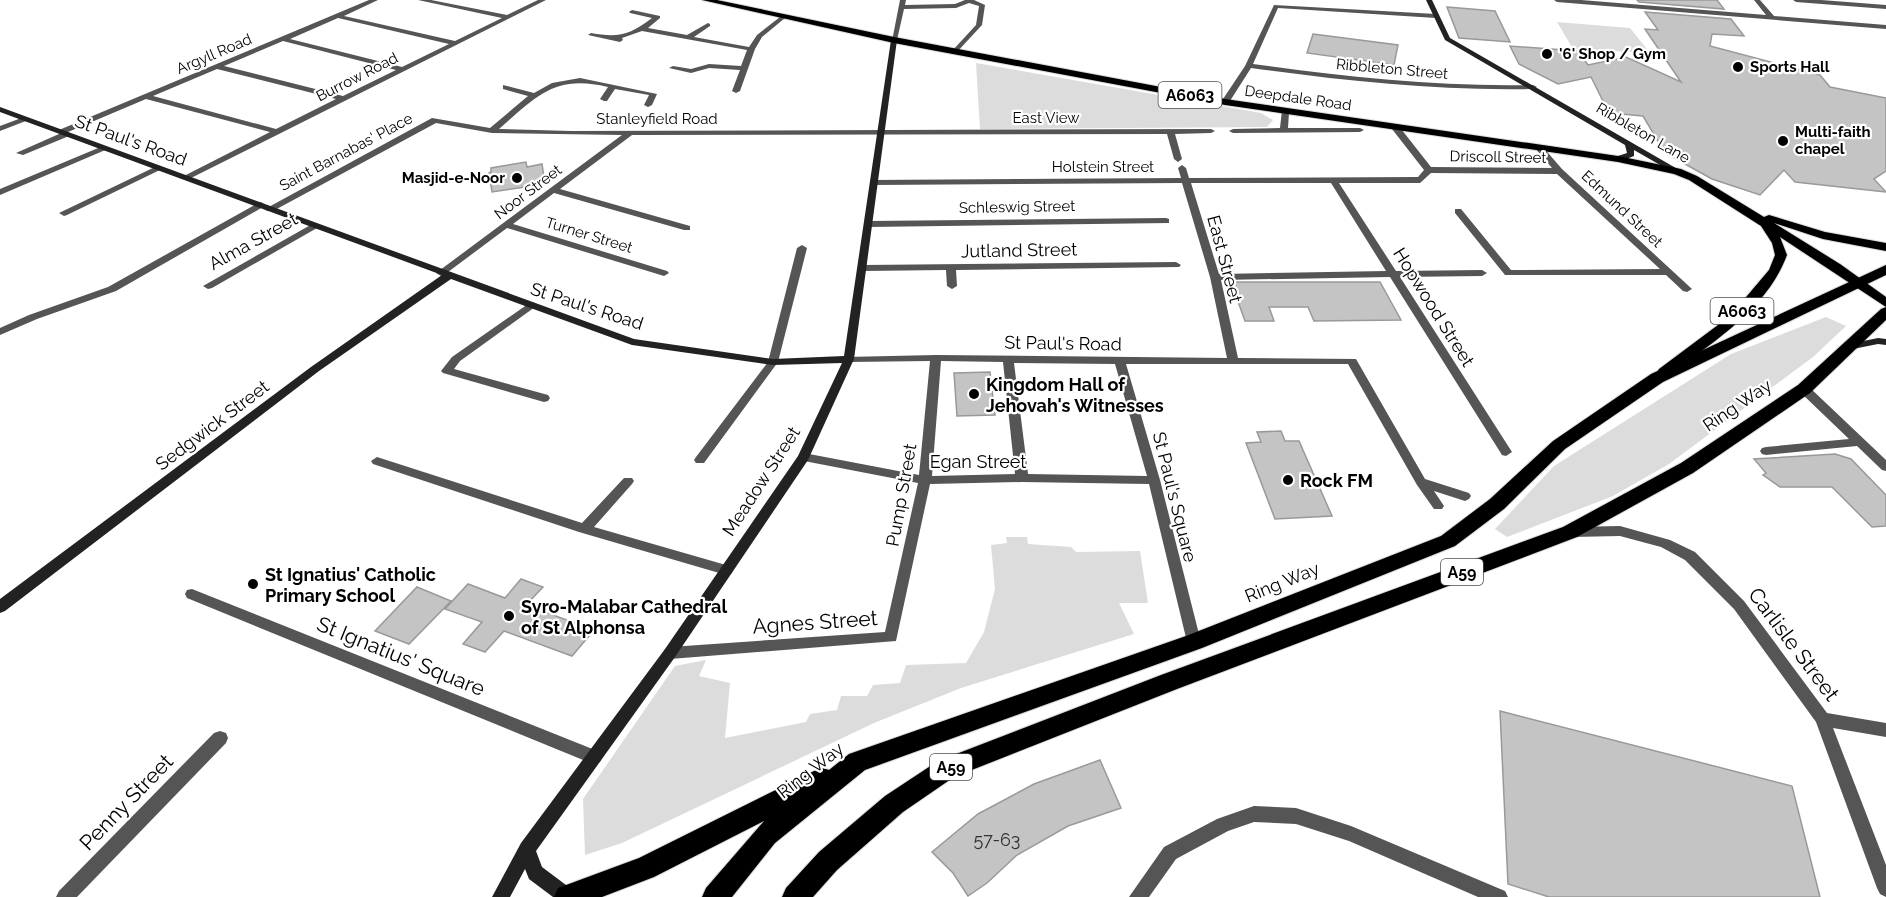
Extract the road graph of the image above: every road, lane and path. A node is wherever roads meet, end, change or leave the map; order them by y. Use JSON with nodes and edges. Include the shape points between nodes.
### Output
{"nodes":[{"id":1,"x":375,"y":0,"type":"edge"},
{"id":2,"x":421,"y":0,"type":"edge"},
{"id":3,"x":543,"y":0,"type":"edge"},
{"id":4,"x":706,"y":0,"type":"edge"},
{"id":5,"x":1429,"y":0,"type":"edge"},
{"id":6,"x":1557,"y":0,"type":"edge"},
{"id":7,"x":1691,"y":0,"type":"edge"},
{"id":8,"x":1757,"y":0,"type":"edge"},
{"id":9,"x":1796,"y":0,"type":"edge"},
{"id":10,"x":971,"y":1,"type":"edge"},
{"id":11,"x":903,"y":3,"type":"edge"},
{"id":12,"x":1275,"y":3,"type":"edge"},
{"id":13,"x":1886,"y":7,"type":"edge"},
{"id":14,"x":632,"y":12,"type":"dead end"},
{"id":15,"x":1701,"y":12,"type":"junction"},
{"id":16,"x":337,"y":16,"type":"junction"},
{"id":17,"x":1436,"y":16,"type":"junction"},
{"id":18,"x":507,"y":18,"type":"junction"},
{"id":19,"x":782,"y":18,"type":"junction"},
{"id":20,"x":1772,"y":18,"type":"junction"},
{"id":21,"x":708,"y":25,"type":"dead end"},
{"id":22,"x":1886,"y":27,"type":"edge"},
{"id":23,"x":642,"y":29,"type":"junction"},
{"id":24,"x":591,"y":35,"type":"dead end"},
{"id":25,"x":688,"y":37,"type":"junction"},
{"id":26,"x":283,"y":39,"type":"junction"},
{"id":27,"x":613,"y":39,"type":"junction"},
{"id":28,"x":894,"y":40,"type":"junction"},
{"id":29,"x":627,"y":42,"type":"dead end"},
{"id":30,"x":454,"y":43,"type":"junction"},
{"id":31,"x":751,"y":49,"type":"junction"},
{"id":32,"x":956,"y":51,"type":"junction"},
{"id":33,"x":746,"y":65,"type":"junction"},
{"id":34,"x":1249,"y":66,"type":"junction"},
{"id":35,"x":217,"y":67,"type":"junction"},
{"id":36,"x":673,"y":68,"type":"dead end"},
{"id":37,"x":402,"y":69,"type":"junction"},
{"id":38,"x":613,"y":86,"type":"junction"},
{"id":39,"x":506,"y":87,"type":"dead end"},
{"id":40,"x":1533,"y":87,"type":"junction"},
{"id":41,"x":736,"y":91,"type":"dead end"},
{"id":42,"x":533,"y":95,"type":"junction"},
{"id":43,"x":147,"y":97,"type":"junction"},
{"id":44,"x":344,"y":99,"type":"junction"},
{"id":45,"x":604,"y":99,"type":"dead end"},
{"id":46,"x":1225,"y":102,"type":"junction"},
{"id":47,"x":648,"y":105,"type":"dead end"},
{"id":48,"x":0,"y":109,"type":"edge"},
{"id":49,"x":1285,"y":112,"type":"junction"},
{"id":50,"x":27,"y":119,"type":"junction"},
{"id":51,"x":435,"y":120,"type":"joint"},
{"id":52,"x":1395,"y":127,"type":"junction"},
{"id":53,"x":0,"y":129,"type":"edge"},
{"id":54,"x":1284,"y":130,"type":"junction"},
{"id":55,"x":1360,"y":130,"type":"dead end"},
{"id":56,"x":492,"y":131,"type":"junction"},
{"id":57,"x":1170,"y":131,"type":"junction"},
{"id":58,"x":1211,"y":131,"type":"dead end"},
{"id":59,"x":1233,"y":131,"type":"dead end"},
{"id":60,"x":277,"y":132,"type":"junction"},
{"id":61,"x":880,"y":132,"type":"junction"},
{"id":62,"x":64,"y":133,"type":"junction"},
{"id":63,"x":630,"y":133,"type":"junction"},
{"id":64,"x":1629,"y":144,"type":"junction"},
{"id":65,"x":106,"y":148,"type":"junction"},
{"id":66,"x":1539,"y":148,"type":"junction"},
{"id":67,"x":20,"y":153,"type":"dead end"},
{"id":68,"x":1618,"y":159,"type":"junction"},
{"id":69,"x":160,"y":168,"type":"junction"},
{"id":70,"x":1429,"y":170,"type":"junction"},
{"id":71,"x":1559,"y":171,"type":"junction"},
{"id":72,"x":1677,"y":171,"type":"junction"},
{"id":73,"x":184,"y":178,"type":"junction"},
{"id":74,"x":1185,"y":180,"type":"junction"},
{"id":75,"x":1333,"y":180,"type":"junction"},
{"id":76,"x":874,"y":182,"type":"junction"},
{"id":77,"x":553,"y":190,"type":"junction"},
{"id":78,"x":0,"y":192,"type":"edge"},
{"id":79,"x":265,"y":207,"type":"junction"},
{"id":80,"x":1458,"y":211,"type":"dead end"},
{"id":81,"x":1747,"y":211,"type":"junction"},
{"id":82,"x":64,"y":213,"type":"dead end"},
{"id":83,"x":1166,"y":221,"type":"dead end"},
{"id":84,"x":1764,"y":222,"type":"junction"},
{"id":85,"x":869,"y":224,"type":"junction"},
{"id":86,"x":506,"y":225,"type":"junction"},
{"id":87,"x":314,"y":226,"type":"junction"},
{"id":88,"x":687,"y":228,"type":"dead end"},
{"id":89,"x":1886,"y":247,"type":"edge"},
{"id":90,"x":802,"y":248,"type":"dead end"},
{"id":91,"x":1176,"y":265,"type":"dead end"},
{"id":92,"x":951,"y":267,"type":"junction"},
{"id":93,"x":863,"y":268,"type":"junction"},
{"id":94,"x":1886,"y":269,"type":"edge"},
{"id":95,"x":1669,"y":272,"type":"junction"},
{"id":96,"x":664,"y":273,"type":"dead end"},
{"id":97,"x":1482,"y":273,"type":"dead end"},
{"id":98,"x":445,"y":274,"type":"junction"},
{"id":99,"x":1394,"y":275,"type":"junction"},
{"id":100,"x":1215,"y":277,"type":"junction"},
{"id":101,"x":1858,"y":281,"type":"junction"},
{"id":102,"x":208,"y":286,"type":"dead end"},
{"id":103,"x":952,"y":286,"type":"dead end"},
{"id":104,"x":1687,"y":289,"type":"dead end"},
{"id":105,"x":1886,"y":303,"type":"edge"},
{"id":106,"x":531,"y":305,"type":"junction"},
{"id":107,"x":1886,"y":312,"type":"edge"},
{"id":108,"x":0,"y":332,"type":"edge"},
{"id":109,"x":1886,"y":342,"type":"edge"},
{"id":110,"x":1848,"y":347,"type":"junction"},
{"id":111,"x":936,"y":358,"type":"junction"},
{"id":112,"x":849,"y":359,"type":"junction"},
{"id":113,"x":1008,"y":359,"type":"junction"},
{"id":114,"x":1233,"y":360,"type":"junction"},
{"id":115,"x":1120,"y":361,"type":"junction"},
{"id":116,"x":773,"y":362,"type":"junction"},
{"id":117,"x":1657,"y":378,"type":"junction"},
{"id":118,"x":1804,"y":389,"type":"junction"},
{"id":119,"x":544,"y":398,"type":"dead end"},
{"id":120,"x":1861,"y":442,"type":"junction"},
{"id":121,"x":1766,"y":451,"type":"dead end"},
{"id":122,"x":1506,"y":452,"type":"dead end"},
{"id":123,"x":804,"y":457,"type":"junction"},
{"id":124,"x":700,"y":460,"type":"dead end"},
{"id":125,"x":376,"y":461,"type":"dead end"},
{"id":126,"x":1886,"y":467,"type":"edge"},
{"id":127,"x":1022,"y":478,"type":"junction"},
{"id":128,"x":925,"y":480,"type":"junction"},
{"id":129,"x":1154,"y":480,"type":"junction"},
{"id":130,"x":628,"y":481,"type":"dead end"},
{"id":131,"x":1421,"y":482,"type":"junction"},
{"id":132,"x":1466,"y":496,"type":"dead end"},
{"id":133,"x":1438,"y":506,"type":"dead end"},
{"id":134,"x":584,"y":529,"type":"junction"},
{"id":135,"x":1570,"y":532,"type":"junction"},
{"id":136,"x":726,"y":570,"type":"junction"},
{"id":137,"x":192,"y":594,"type":"dead end"},
{"id":138,"x":0,"y":607,"type":"edge"},
{"id":139,"x":891,"y":638,"type":"joint"},
{"id":140,"x":1194,"y":642,"type":"junction"},
{"id":141,"x":670,"y":653,"type":"junction"},
{"id":142,"x":1822,"y":719,"type":"junction"},
{"id":143,"x":1886,"y":730,"type":"edge"},
{"id":144,"x":220,"y":738,"type":"dead end"},
{"id":145,"x":594,"y":757,"type":"junction"},
{"id":146,"x":857,"y":762,"type":"junction"},
{"id":147,"x":528,"y":849,"type":"junction"},
{"id":148,"x":1886,"y":888,"type":"edge"},
{"id":149,"x":65,"y":897,"type":"edge"},
{"id":150,"x":501,"y":897,"type":"edge"},
{"id":151,"x":568,"y":897,"type":"edge"},
{"id":152,"x":715,"y":897,"type":"edge"},
{"id":153,"x":795,"y":897,"type":"edge"},
{"id":154,"x":1138,"y":897,"type":"edge"},
{"id":155,"x":1499,"y":897,"type":"edge"}],
"edges":[{"from":1,"to":16,"type":"street","name":"Argyll Road"},
{"from":2,"to":18,"type":"street"},
{"from":3,"to":18,"type":"street","name":"Burrow Road"},
{"from":4,"to":19,"type":"main road","name":"Deepdale Road","number":"A6063"},
{"from":5,"to":17,"type":"street","name":"Ribbleton Lane"},
{"from":6,"to":15,"type":"street"},
{"from":7,"to":15,"type":"street"},
{"from":8,"to":20,"type":"street"},
{"from":9,"to":13,"type":"street"},
{"from":10,"to":11,"type":"street","via":[[956,6]]},
{"from":10,"to":32,"type":"street","via":[[982,5],[979,25]]},
{"from":11,"to":28,"type":"street"},
{"from":12,"to":17,"type":"street"},
{"from":12,"to":34,"type":"street"},
{"from":14,"to":23,"type":"street","via":[[658,17]]},
{"from":15,"to":20,"type":"street"},
{"from":16,"to":26,"type":"street","name":"Argyll Road"},
{"from":16,"to":30,"type":"street"},
{"from":17,"to":40,"type":"street","name":"Ribbleton Lane","via":[[1447,39]]},
{"from":18,"to":30,"type":"street","name":"Burrow Road"},
{"from":19,"to":28,"type":"main road","name":"Deepdale Road","number":"A6063"},
{"from":19,"to":31,"type":"street","via":[[759,36]]},
{"from":20,"to":22,"type":"street"},
{"from":21,"to":25,"type":"street"},
{"from":23,"to":25,"type":"street"},
{"from":23,"to":27,"type":"street"},
{"from":24,"to":27,"type":"street"},
{"from":25,"to":31,"type":"street"},
{"from":26,"to":35,"type":"street","name":"Argyll Road"},
{"from":26,"to":37,"type":"street"},
{"from":27,"to":29,"type":"street"},
{"from":28,"to":32,"type":"main road","name":"Deepdale Road","number":"A6063"},
{"from":28,"to":61,"type":"street","name":"Meadow Street"},
{"from":30,"to":37,"type":"street","name":"Burrow Road"},
{"from":31,"to":33,"type":"street"},
{"from":32,"to":46,"type":"main road","name":"Deepdale Road","number":"A6063"},
{"from":33,"to":36,"type":"street","via":[[709,66],[691,71]]},
{"from":33,"to":41,"type":"street"},
{"from":34,"to":40,"type":"street","name":"Ribbleton Street","via":[[1382,83],[1476,89]]},
{"from":34,"to":46,"type":"street"},
{"from":35,"to":43,"type":"street","name":"Argyll Road"},
{"from":35,"to":44,"type":"street"},
{"from":37,"to":44,"type":"street","name":"Burrow Road"},
{"from":38,"to":42,"type":"street","via":[[580,80],[556,84]]},
{"from":38,"to":45,"type":"street"},
{"from":38,"to":47,"type":"street","via":[[653,94]]},
{"from":39,"to":42,"type":"street"},
{"from":40,"to":64,"type":"street","name":"Ribbleton Lane"},
{"from":42,"to":56,"type":"street"},
{"from":43,"to":60,"type":"street"},
{"from":43,"to":62,"type":"street","name":"Argyll Road"},
{"from":44,"to":60,"type":"street","name":"Burrow Road"},
{"from":46,"to":49,"type":"main road","name":"Deepdale Road","number":"A6063"},
{"from":48,"to":50,"type":"street","name":"St Paul's Road"},
{"from":49,"to":52,"type":"main road","name":"Deepdale Road","number":"A6063"},
{"from":49,"to":54,"type":"street"},
{"from":50,"to":53,"type":"street"},
{"from":50,"to":62,"type":"street","name":"St Paul's Road"},
{"from":51,"to":56,"type":"street","name":"Stanleyfield Road"},
{"from":51,"to":79,"type":"street","name":"Saint Barnabas' Place"},
{"from":52,"to":66,"type":"main road","name":"Deepdale Road","number":"A6063"},
{"from":52,"to":70,"type":"street"},
{"from":54,"to":55,"type":"street"},
{"from":54,"to":59,"type":"street"},
{"from":56,"to":63,"type":"street","name":"Stanleyfield Road"},
{"from":57,"to":58,"type":"street","name":"East View"},
{"from":57,"to":61,"type":"street","name":"East View"},
{"from":57,"to":74,"type":"street","name":"East Street"},
{"from":60,"to":73,"type":"street","name":"Burrow Road"},
{"from":61,"to":63,"type":"street","name":"Stanleyfield Road"},
{"from":61,"to":76,"type":"street","name":"Meadow Street"},
{"from":62,"to":65,"type":"street","name":"St Paul's Road"},
{"from":62,"to":67,"type":"street","name":"Argyll Road"},
{"from":63,"to":77,"type":"street","name":"Noor Street"},
{"from":64,"to":68,"type":"street","via":[[1631,154]]},
{"from":64,"to":72,"type":"street","name":"Ribbleton Lane"},
{"from":65,"to":69,"type":"street","name":"St Paul's Road"},
{"from":65,"to":78,"type":"street"},
{"from":66,"to":68,"type":"main road","name":"Deepdale Road","number":"A6063"},
{"from":66,"to":71,"type":"street","name":"Edmund Street"},
{"from":68,"to":72,"type":"main road","name":"Deepdale Road","number":"A6063"},
{"from":69,"to":73,"type":"street","name":"St Paul's Road"},
{"from":69,"to":82,"type":"street"},
{"from":70,"to":71,"type":"street","name":"Driscoll Street"},
{"from":70,"to":75,"type":"street","name":"Driscoll Street","via":[[1420,180]]},
{"from":71,"to":95,"type":"street","name":"Edmund Street"},
{"from":72,"to":81,"type":"main road","name":"Ribbleton Lane","number":"A6063"},
{"from":73,"to":79,"type":"street","name":"St Paul's Road"},
{"from":74,"to":75,"type":"street","name":"Holstein Street"},
{"from":74,"to":76,"type":"street","name":"Holstein Street"},
{"from":74,"to":100,"type":"street","name":"East Street"},
{"from":75,"to":99,"type":"street","name":"Hopwood Street"},
{"from":76,"to":85,"type":"street","name":"Meadow Street"},
{"from":77,"to":86,"type":"street","name":"Noor Street"},
{"from":77,"to":88,"type":"street"},
{"from":79,"to":87,"type":"street","name":"St Paul's Road"},
{"from":79,"to":108,"type":"street","name":"Saint Barnabas' Place","via":[[112,289]]},
{"from":80,"to":95,"type":"street","via":[[1508,273]]},
{"from":81,"to":84,"type":"main road","name":"Ribbleton Lane","number":"A6063"},
{"from":81,"to":89,"type":"main road","number":"A6063","via":[[1823,235]]},
{"from":83,"to":85,"type":"street","name":"Schleswig Street"},
{"from":84,"to":101,"type":"main road","name":"Ribbleton Lane","number":"A6063"},
{"from":84,"to":117,"type":"main road","number":"A6063","via":[[1781,255],[1775,271],[1735,319]]},
{"from":85,"to":93,"type":"street","name":"Meadow Street"},
{"from":86,"to":96,"type":"street","name":"Turner Street"},
{"from":86,"to":98,"type":"street","name":"Noor Street"},
{"from":87,"to":98,"type":"street","name":"St Paul's Road"},
{"from":87,"to":102,"type":"street","name":"Alma Street"},
{"from":90,"to":116,"type":"street"},
{"from":91,"to":92,"type":"street","name":"Jutland Street"},
{"from":92,"to":93,"type":"street","name":"Jutland Street"},
{"from":92,"to":103,"type":"street"},
{"from":93,"to":112,"type":"street","name":"Meadow Street"},
{"from":94,"to":101,"type":"highway","number":"A59"},
{"from":95,"to":104,"type":"street","name":"Edmund Street"},
{"from":97,"to":99,"type":"street"},
{"from":98,"to":106,"type":"street","name":"St Paul's Road"},
{"from":98,"to":138,"type":"street","name":"Sedgwick Street"},
{"from":99,"to":100,"type":"street"},
{"from":99,"to":122,"type":"street","name":"Hopwood Street"},
{"from":100,"to":114,"type":"street","name":"East Street"},
{"from":101,"to":105,"type":"main road","name":"Ribbleton Lane"},
{"from":101,"to":117,"type":"highway","name":"Ring Way","number":"A59"},
{"from":106,"to":116,"type":"street","name":"St Paul's Road","via":[[632,342]]},
{"from":106,"to":119,"type":"street","via":[[456,359],[447,370]]},
{"from":107,"to":110,"type":"highway","name":"Ring Way","number":"A59"},
{"from":109,"to":110,"type":"street"},
{"from":110,"to":118,"type":"highway","name":"Ring Way","number":"A59"},
{"from":111,"to":112,"type":"street","name":"St Paul's Road"},
{"from":111,"to":113,"type":"street","name":"St Paul's Road"},
{"from":111,"to":128,"type":"street","name":"Pump Street"},
{"from":112,"to":116,"type":"street","name":"St Paul's Road"},
{"from":112,"to":123,"type":"street","name":"Meadow Street"},
{"from":113,"to":115,"type":"street","name":"St Paul's Road"},
{"from":113,"to":127,"type":"street"},
{"from":114,"to":115,"type":"street","name":"St Paul's Road"},
{"from":114,"to":131,"type":"street","via":[[1352,361]]},
{"from":115,"to":129,"type":"street","name":"St Paul's Square"},
{"from":116,"to":124,"type":"street"},
{"from":117,"to":140,"type":"highway","name":"Ring Way","number":"A59","via":[[1559,445],[1497,504],[1448,542]]},
{"from":118,"to":120,"type":"street"},
{"from":118,"to":135,"type":"highway","name":"Ring Way","number":"A59","via":[[1687,468]]},
{"from":120,"to":121,"type":"street"},
{"from":120,"to":126,"type":"street"},
{"from":123,"to":128,"type":"street","name":"Egan Street"},
{"from":123,"to":136,"type":"street","name":"Meadow Street"},
{"from":125,"to":134,"type":"street"},
{"from":127,"to":128,"type":"street","name":"Egan Street"},
{"from":127,"to":129,"type":"street","name":"Egan Street"},
{"from":128,"to":139,"type":"street","name":"Pump Street"},
{"from":129,"to":140,"type":"street","name":"St Paul's Square"},
{"from":130,"to":134,"type":"street"},
{"from":131,"to":132,"type":"street"},
{"from":131,"to":133,"type":"street"},
{"from":134,"to":136,"type":"street"},
{"from":135,"to":142,"type":"street","name":"Carlisle Street","via":[[1620,531],[1665,543],[1690,556],[1739,605]]},
{"from":135,"to":153,"type":"highway","name":"Ring Way","number":"A59","via":[[946,769],[894,804],[828,861]]},
{"from":136,"to":141,"type":"street","name":"Meadow Street"},
{"from":137,"to":145,"type":"street","name":"St Ignatius' Square"},
{"from":139,"to":141,"type":"street","name":"Agnes Street"},
{"from":140,"to":146,"type":"highway","name":"Ring Way","number":"A59"},
{"from":141,"to":145,"type":"street","name":"Meadow Street"},
{"from":142,"to":143,"type":"street"},
{"from":142,"to":148,"type":"street","name":"Carlisle Street"},
{"from":144,"to":149,"type":"street","name":"Penny Street"},
{"from":145,"to":147,"type":"street","name":"Meadow Street"},
{"from":146,"to":151,"type":"highway","via":[[645,868]]},
{"from":146,"to":152,"type":"highway","name":"Ring Way","number":"A59","via":[[766,835]]},
{"from":147,"to":150,"type":"street","name":"Meadow Street"},
{"from":147,"to":151,"type":"street","via":[[535,873]]},
{"from":154,"to":155,"type":"street","via":[[1170,853],[1223,825],[1254,814],[1296,816],[1351,834]]}]}
